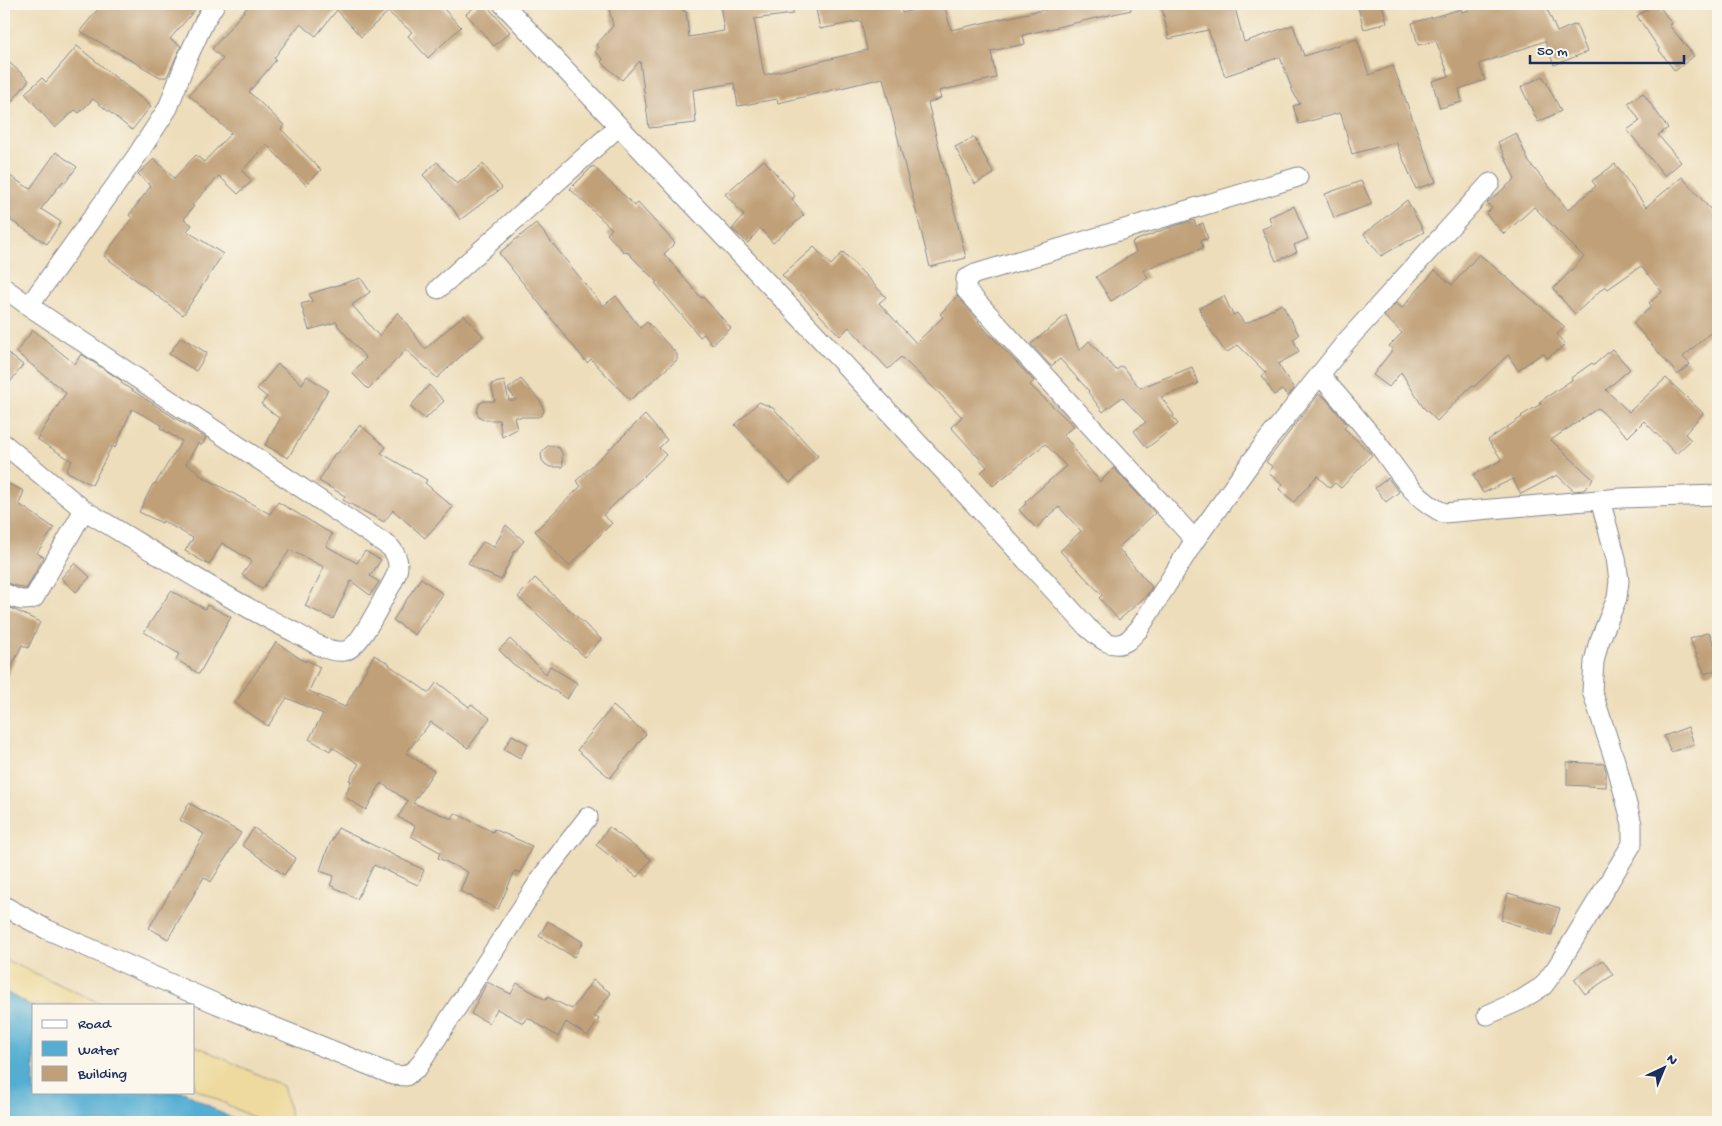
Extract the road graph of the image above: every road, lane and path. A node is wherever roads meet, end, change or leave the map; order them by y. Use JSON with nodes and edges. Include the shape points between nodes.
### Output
{"nodes":[{"id":1,"x":215,"y":4,"type":"edge"},
{"id":2,"x":503,"y":4,"type":"edge"},
{"id":3,"x":618,"y":126,"type":"junction"},
{"id":4,"x":1298,"y":177,"type":"dead end"},
{"id":5,"x":1490,"y":183,"type":"dead end"},
{"id":6,"x":4,"y":288,"type":"edge"},
{"id":7,"x":438,"y":289,"type":"dead end"},
{"id":8,"x":29,"y":306,"type":"junction"},
{"id":9,"x":1320,"y":374,"type":"junction"},
{"id":10,"x":4,"y":444,"type":"edge"},
{"id":11,"x":1718,"y":496,"type":"edge"},
{"id":12,"x":1600,"y":500,"type":"junction"},
{"id":13,"x":84,"y":510,"type":"junction"},
{"id":14,"x":1195,"y":540,"type":"junction"},
{"id":15,"x":4,"y":593,"type":"edge"},
{"id":16,"x":588,"y":817,"type":"dead end"},
{"id":17,"x":4,"y":906,"type":"edge"},
{"id":18,"x":1487,"y":1015,"type":"dead end"}],
"edges":[{"from":1,"to":8,"type":"street","via":[[204,22],[168,108]]},
{"from":2,"to":3,"type":"street"},
{"from":3,"to":7,"type":"street"},
{"from":3,"to":14,"type":"street","via":[[1087,627],[1104,641],[1115,644],[1127,641],[1139,629]]},
{"from":4,"to":14,"type":"street","via":[[966,279],[966,290]]},
{"from":5,"to":9,"type":"street"},
{"from":6,"to":8,"type":"street"},
{"from":8,"to":13,"type":"street","via":[[390,547],[400,564],[393,583],[356,644],[345,651],[330,650],[260,615]]},
{"from":9,"to":12,"type":"street","via":[[1416,495],[1432,508],[1444,513]]},
{"from":9,"to":14,"type":"street"},
{"from":10,"to":13,"type":"street"},
{"from":11,"to":12,"type":"street"},
{"from":12,"to":18,"type":"street","via":[[1619,581],[1617,598],[1598,645],[1592,691],[1617,766],[1632,824],[1632,844],[1543,986]]},
{"from":13,"to":15,"type":"street","via":[[34,598],[28,601]]},
{"from":16,"to":17,"type":"street","via":[[544,874],[418,1067],[406,1076],[393,1075],[217,1004],[46,929]]}]}
